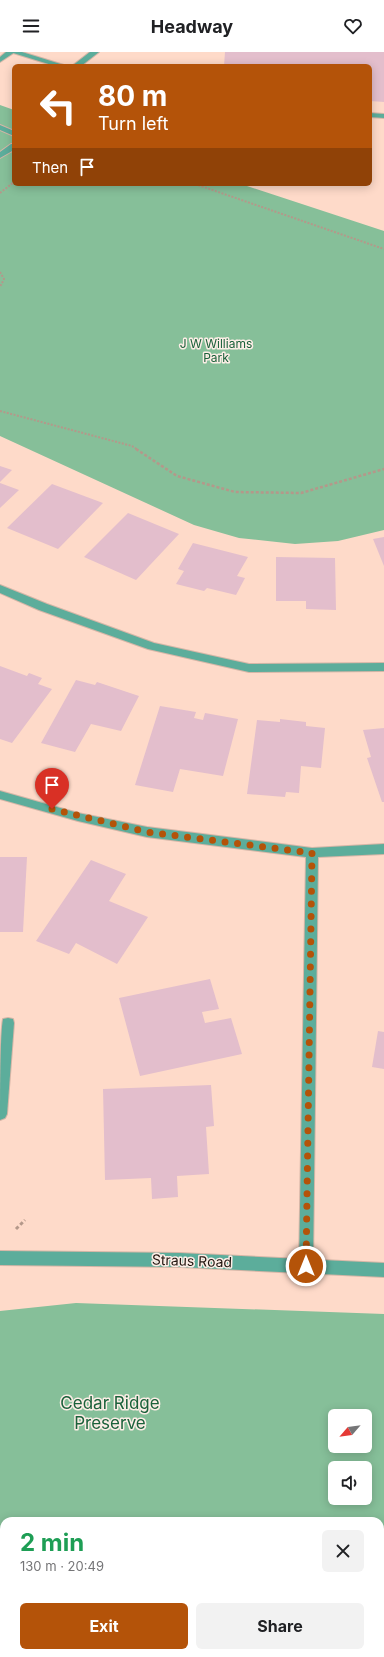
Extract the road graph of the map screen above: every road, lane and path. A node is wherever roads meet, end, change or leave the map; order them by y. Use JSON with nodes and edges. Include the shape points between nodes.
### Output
{"nodes":[{"id":1,"x":11,"y":52,"type":"edge"},
{"id":2,"x":14,"y":52,"type":"edge"},
{"id":3,"x":95,"y":52,"type":"edge"},
{"id":4,"x":0,"y":60,"type":"edge"},
{"id":5,"x":57,"y":64,"type":"edge"},
{"id":6,"x":79,"y":64,"type":"edge"},
{"id":7,"x":372,"y":115,"type":"edge"},
{"id":8,"x":384,"y":116,"type":"edge"},
{"id":9,"x":0,"y":127,"type":"edge"},
{"id":10,"x":12,"y":133,"type":"edge"},
{"id":11,"x":12,"y":147,"type":"edge"},
{"id":12,"x":0,"y":156,"type":"edge"},
{"id":13,"x":12,"y":184,"type":"edge"},
{"id":14,"x":201,"y":186,"type":"edge"},
{"id":15,"x":0,"y":193,"type":"edge"},
{"id":16,"x":384,"y":249,"type":"edge"},
{"id":17,"x":0,"y":272,"type":"edge"},
{"id":18,"x":0,"y":287,"type":"edge"},
{"id":19,"x":0,"y":411,"type":"edge"},
{"id":20,"x":384,"y":469,"type":"edge"},
{"id":21,"x":0,"y":589,"type":"edge"},
{"id":22,"x":384,"y":667,"type":"edge"},
{"id":23,"x":0,"y":795,"type":"edge"},
{"id":24,"x":384,"y":849,"type":"edge"},
{"id":25,"x":312,"y":853,"type":"junction"},
{"id":26,"x":8,"y":1023,"type":"dead end"},
{"id":27,"x":0,"y":1114,"type":"edge"},
{"id":28,"x":25,"y":1220,"type":"dead end"},
{"id":29,"x":16,"y":1229,"type":"dead end"},
{"id":30,"x":0,"y":1258,"type":"edge"},
{"id":31,"x":306,"y":1266,"type":"junction"},
{"id":32,"x":384,"y":1270,"type":"edge"}],
"edges":[{"from":1,"to":4,"type":"street"},
{"from":2,"to":5,"type":"street"},
{"from":3,"to":6,"type":"street"},
{"from":7,"to":8,"type":"street"},
{"from":9,"to":10,"type":"street"},
{"from":11,"to":12,"type":"street"},
{"from":13,"to":15,"type":"path"},
{"from":14,"to":16,"type":"path"},
{"from":17,"to":18,"type":"path","via":[[4,279]]},
{"from":19,"to":20,"type":"path","via":[[132,446],[177,476],[235,492],[300,494]]},
{"from":21,"to":22,"type":"street","via":[[152,646],[249,668]]},
{"from":23,"to":25,"type":"street","via":[[78,817],[147,832]]},
{"from":24,"to":25,"type":"street"},
{"from":25,"to":31,"type":"street"},
{"from":26,"to":27,"type":"street"},
{"from":28,"to":29,"type":"path"},
{"from":30,"to":31,"type":"street","name":"Straus Road","via":[[180,1260]]},
{"from":31,"to":32,"type":"street","name":"Straus Road"}]}
